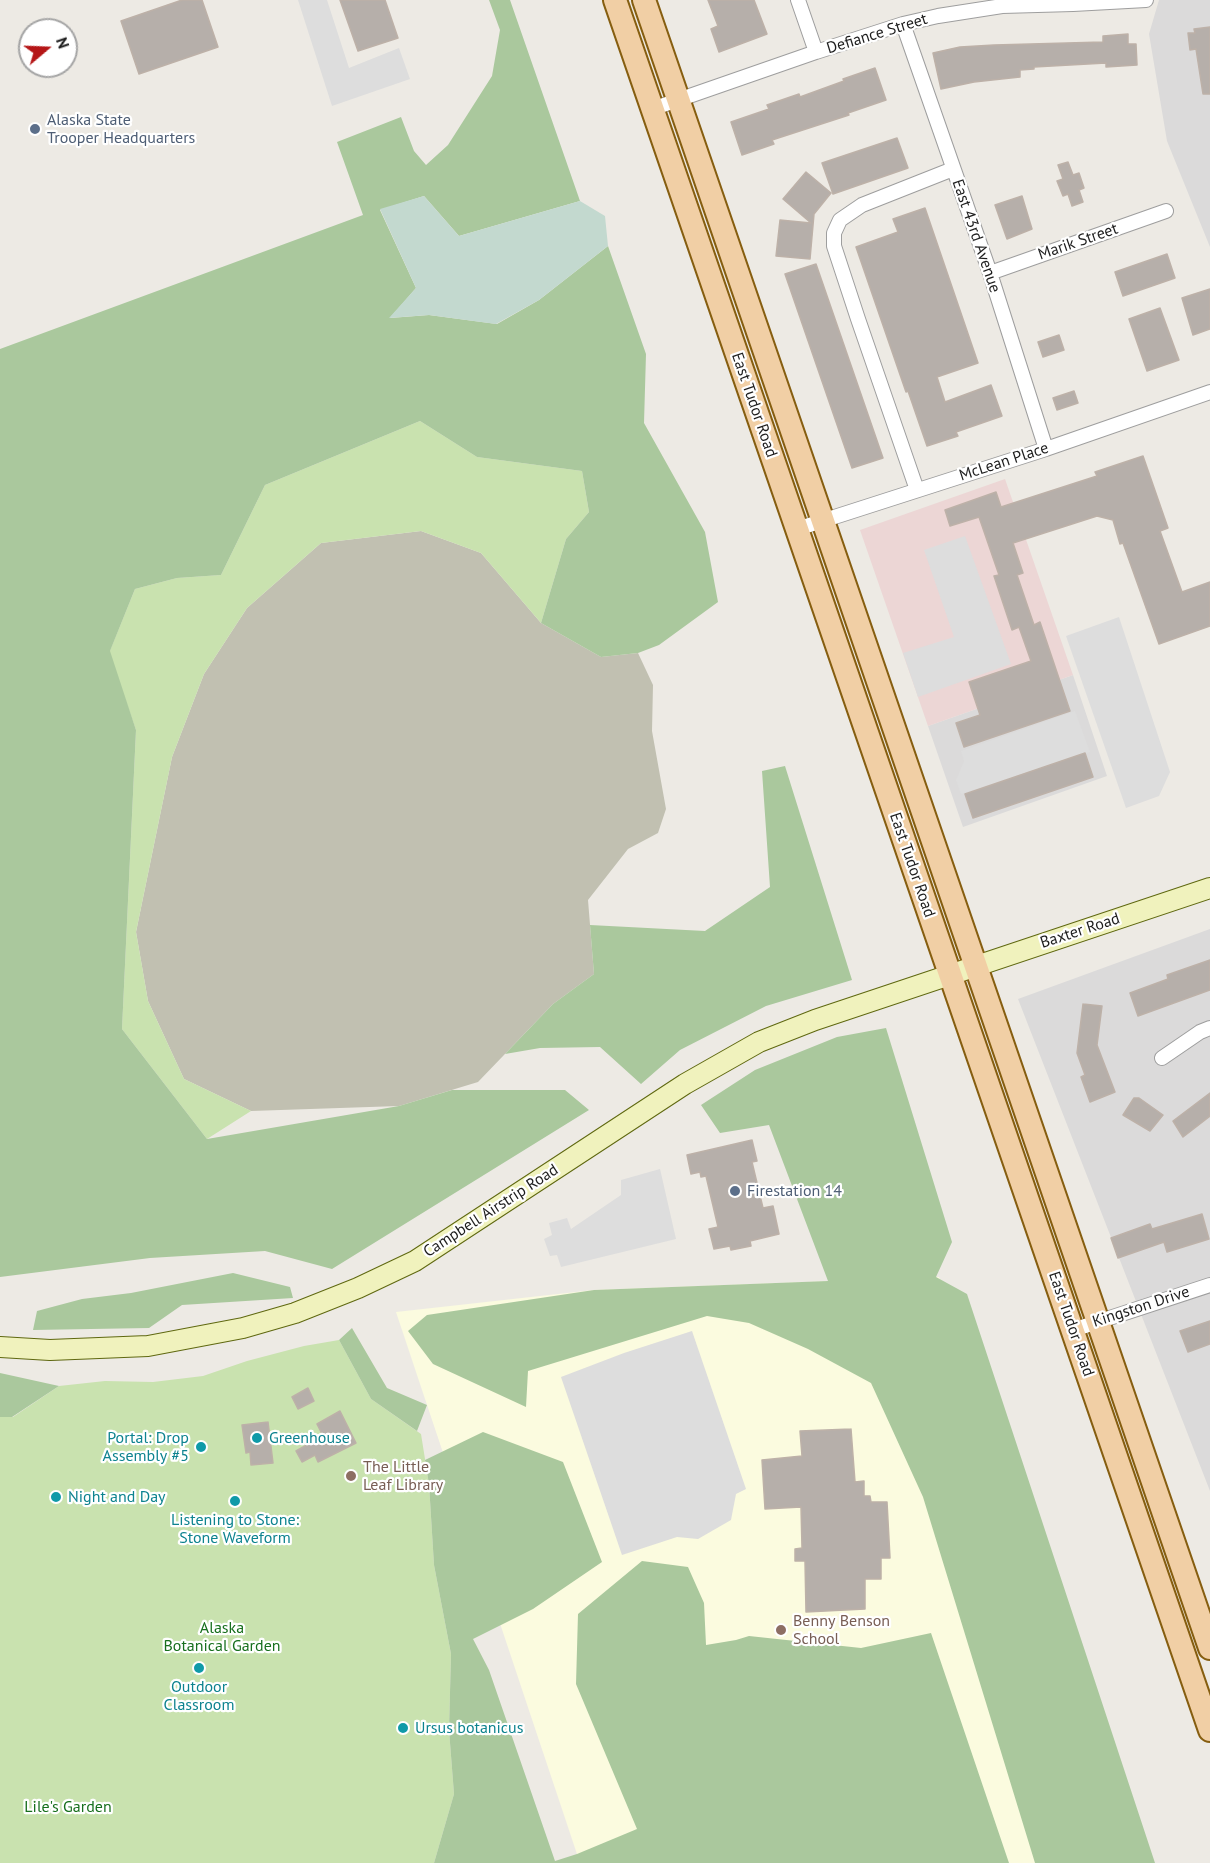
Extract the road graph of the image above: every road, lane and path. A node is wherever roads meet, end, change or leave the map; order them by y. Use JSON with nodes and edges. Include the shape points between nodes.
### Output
{"nodes":[{"id":1,"x":615,"y":0,"type":"edge"},
{"id":2,"x":644,"y":0,"type":"edge"},
{"id":3,"x":798,"y":0,"type":"edge"},
{"id":4,"x":1146,"y":0,"type":"edge"},
{"id":5,"x":1001,"y":3,"type":"edge"},
{"id":6,"x":903,"y":24,"type":"junction"},
{"id":7,"x":816,"y":52,"type":"junction"},
{"id":8,"x":678,"y":100,"type":"junction"},
{"id":9,"x":652,"y":109,"type":"junction"},
{"id":10,"x":952,"y":170,"type":"junction"},
{"id":11,"x":1166,"y":211,"type":"dead end"},
{"id":12,"x":990,"y":273,"type":"junction"},
{"id":13,"x":1210,"y":393,"type":"edge"},
{"id":14,"x":1046,"y":449,"type":"junction"},
{"id":15,"x":917,"y":490,"type":"junction"},
{"id":16,"x":823,"y":520,"type":"junction"},
{"id":17,"x":797,"y":529,"type":"junction"},
{"id":18,"x":1210,"y":888,"type":"edge"},
{"id":19,"x":976,"y":966,"type":"junction"},
{"id":20,"x":950,"y":974,"type":"junction"},
{"id":21,"x":1210,"y":1028,"type":"edge"},
{"id":22,"x":1162,"y":1058,"type":"dead end"},
{"id":23,"x":1210,"y":1285,"type":"edge"},
{"id":24,"x":1098,"y":1321,"type":"junction"},
{"id":25,"x":1073,"y":1330,"type":"junction"},
{"id":26,"x":0,"y":1347,"type":"edge"},
{"id":27,"x":1210,"y":1648,"type":"edge"},
{"id":28,"x":1210,"y":1730,"type":"edge"}],
"edges":[{"from":1,"to":9,"type":"main road","name":"East Tudor Road"},
{"from":2,"to":8,"type":"main road","name":"East Tudor Road"},
{"from":3,"to":7,"type":"street"},
{"from":4,"to":5,"type":"street","name":"Defiance Street"},
{"from":5,"to":6,"type":"street","name":"Defiance Street"},
{"from":6,"to":7,"type":"street","name":"Defiance Street"},
{"from":6,"to":10,"type":"street","name":"East 43rd Avenue"},
{"from":7,"to":8,"type":"street","name":"Defiance Street"},
{"from":8,"to":9,"type":"street","name":"Defiance Street"},
{"from":8,"to":16,"type":"main road","name":"East Tudor Road"},
{"from":9,"to":17,"type":"main road","name":"East Tudor Road"},
{"from":10,"to":12,"type":"street","name":"East 43rd Avenue"},
{"from":10,"to":15,"type":"street","via":[[862,205],[840,220],[834,234],[834,246]]},
{"from":11,"to":12,"type":"street","name":"Marik Street"},
{"from":12,"to":14,"type":"street","name":"East 43rd Avenue"},
{"from":13,"to":14,"type":"street","name":"McLean Place"},
{"from":14,"to":15,"type":"street","name":"McLean Place"},
{"from":15,"to":16,"type":"street","name":"McLean Place"},
{"from":16,"to":17,"type":"street","name":"McLean Place"},
{"from":16,"to":19,"type":"main road","name":"East Tudor Road"},
{"from":17,"to":20,"type":"main road","name":"East Tudor Road"},
{"from":18,"to":19,"type":"street","name":"Baxter Road"},
{"from":19,"to":20,"type":"street","name":"Baxter Road"},
{"from":19,"to":24,"type":"main road","name":"East Tudor Road"},
{"from":20,"to":25,"type":"main road","name":"East Tudor Road"},
{"from":20,"to":26,"type":"street","name":"Campbell Airstrip Road","via":[[815,1020],[731,1056],[414,1261],[295,1313],[243,1328],[148,1346],[50,1350]]},
{"from":21,"to":22,"type":"street"},
{"from":23,"to":24,"type":"street","name":"Kingston Drive"},
{"from":24,"to":25,"type":"street","name":"Kingston Drive"},
{"from":24,"to":27,"type":"main road","name":"East Tudor Road"},
{"from":25,"to":28,"type":"main road","name":"East Tudor Road"}]}
